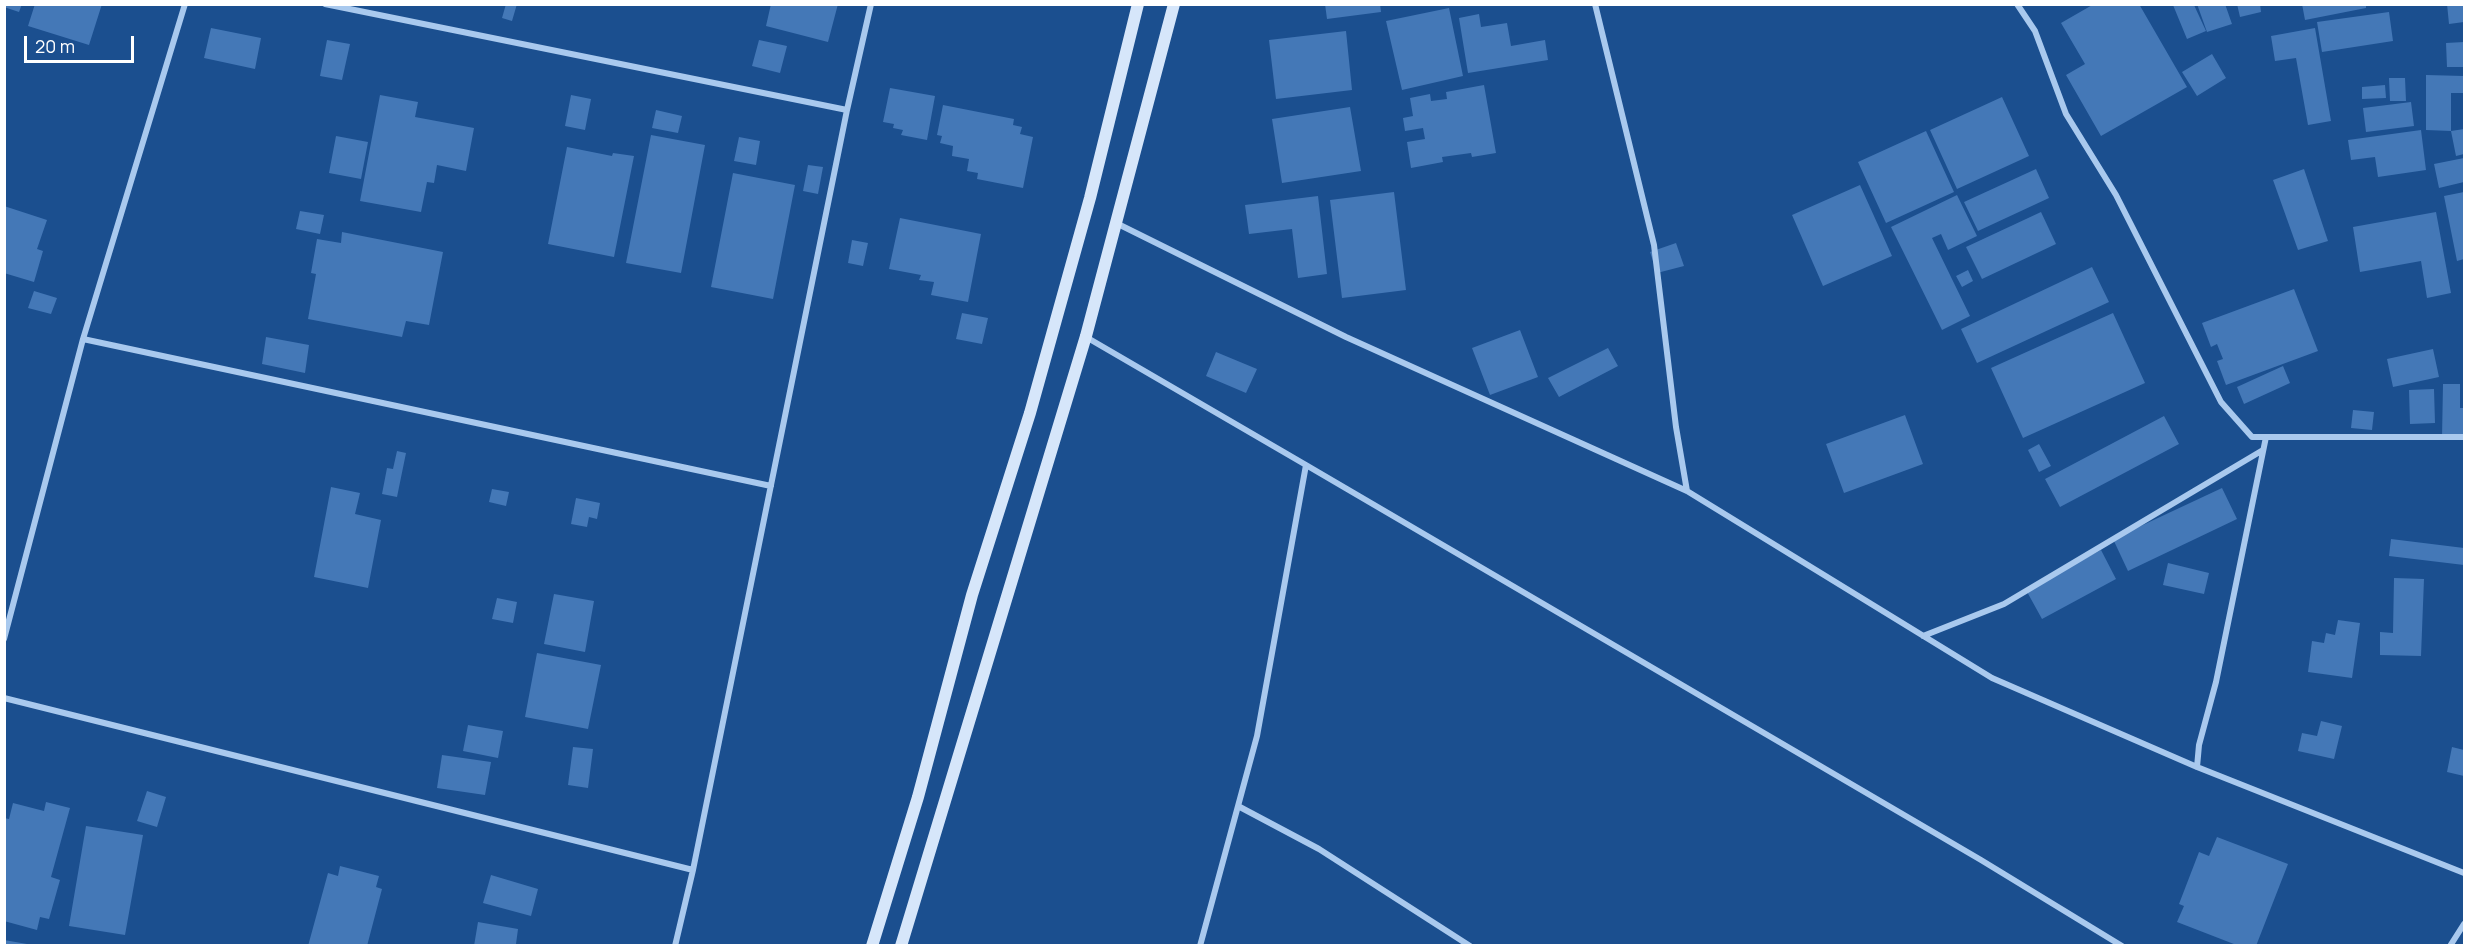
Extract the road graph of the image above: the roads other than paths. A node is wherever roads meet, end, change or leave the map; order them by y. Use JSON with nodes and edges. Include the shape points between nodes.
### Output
{"nodes":[{"id":1,"x":185,"y":4,"type":"edge"},
{"id":2,"x":325,"y":4,"type":"edge"},
{"id":3,"x":871,"y":4,"type":"edge"},
{"id":4,"x":1138,"y":4,"type":"edge"},
{"id":5,"x":1174,"y":4,"type":"edge"},
{"id":6,"x":1595,"y":4,"type":"edge"},
{"id":7,"x":2017,"y":4,"type":"edge"},
{"id":8,"x":847,"y":110,"type":"junction"},
{"id":9,"x":1115,"y":223,"type":"junction"},
{"id":10,"x":1086,"y":336,"type":"junction"},
{"id":11,"x":83,"y":339,"type":"junction"},
{"id":12,"x":2464,"y":436,"type":"edge"},
{"id":13,"x":2266,"y":437,"type":"junction"},
{"id":14,"x":2263,"y":450,"type":"junction"},
{"id":15,"x":1306,"y":465,"type":"junction"},
{"id":16,"x":771,"y":486,"type":"junction"},
{"id":17,"x":1687,"y":491,"type":"junction"},
{"id":18,"x":1923,"y":636,"type":"junction"},
{"id":19,"x":4,"y":639,"type":"edge"},
{"id":20,"x":4,"y":698,"type":"edge"},
{"id":21,"x":2197,"y":767,"type":"junction"},
{"id":22,"x":1238,"y":806,"type":"junction"},
{"id":23,"x":693,"y":870,"type":"junction"},
{"id":24,"x":2464,"y":873,"type":"edge"},
{"id":25,"x":2464,"y":924,"type":"edge"},
{"id":26,"x":675,"y":945,"type":"edge"},
{"id":27,"x":872,"y":945,"type":"edge"},
{"id":28,"x":901,"y":945,"type":"edge"},
{"id":29,"x":1200,"y":945,"type":"edge"},
{"id":30,"x":1470,"y":945,"type":"edge"},
{"id":31,"x":2122,"y":945,"type":"edge"},
{"id":32,"x":2450,"y":945,"type":"edge"}],
"edges":[{"from":1,"to":11,"type":"street"},
{"from":2,"to":8,"type":"street"},
{"from":3,"to":8,"type":"street"},
{"from":4,"to":27,"type":"main road","via":[[1088,206],[1030,413],[972,595],[918,797]]},
{"from":5,"to":9,"type":"main road"},
{"from":6,"to":17,"type":"street","via":[[1654,245]]},
{"from":7,"to":13,"type":"street","via":[[2035,31],[2066,114],[2116,195],[2221,402],[2252,437]]},
{"from":8,"to":16,"type":"street"},
{"from":9,"to":10,"type":"main road"},
{"from":9,"to":17,"type":"street","via":[[1346,337]]},
{"from":10,"to":15,"type":"street"},
{"from":10,"to":28,"type":"main road"},
{"from":11,"to":16,"type":"street"},
{"from":11,"to":19,"type":"street"},
{"from":12,"to":13,"type":"street"},
{"from":13,"to":14,"type":"street"},
{"from":14,"to":18,"type":"street","via":[[2004,604]]},
{"from":14,"to":21,"type":"street"},
{"from":15,"to":22,"type":"street","via":[[1257,736]]},
{"from":15,"to":31,"type":"street"},
{"from":16,"to":23,"type":"street"},
{"from":17,"to":18,"type":"street"},
{"from":18,"to":21,"type":"street","via":[[1992,678]]},
{"from":20,"to":23,"type":"street"},
{"from":21,"to":24,"type":"street"},
{"from":22,"to":29,"type":"street"},
{"from":22,"to":30,"type":"street","via":[[1319,849]]},
{"from":23,"to":26,"type":"street"},
{"from":25,"to":32,"type":"street"}]}
